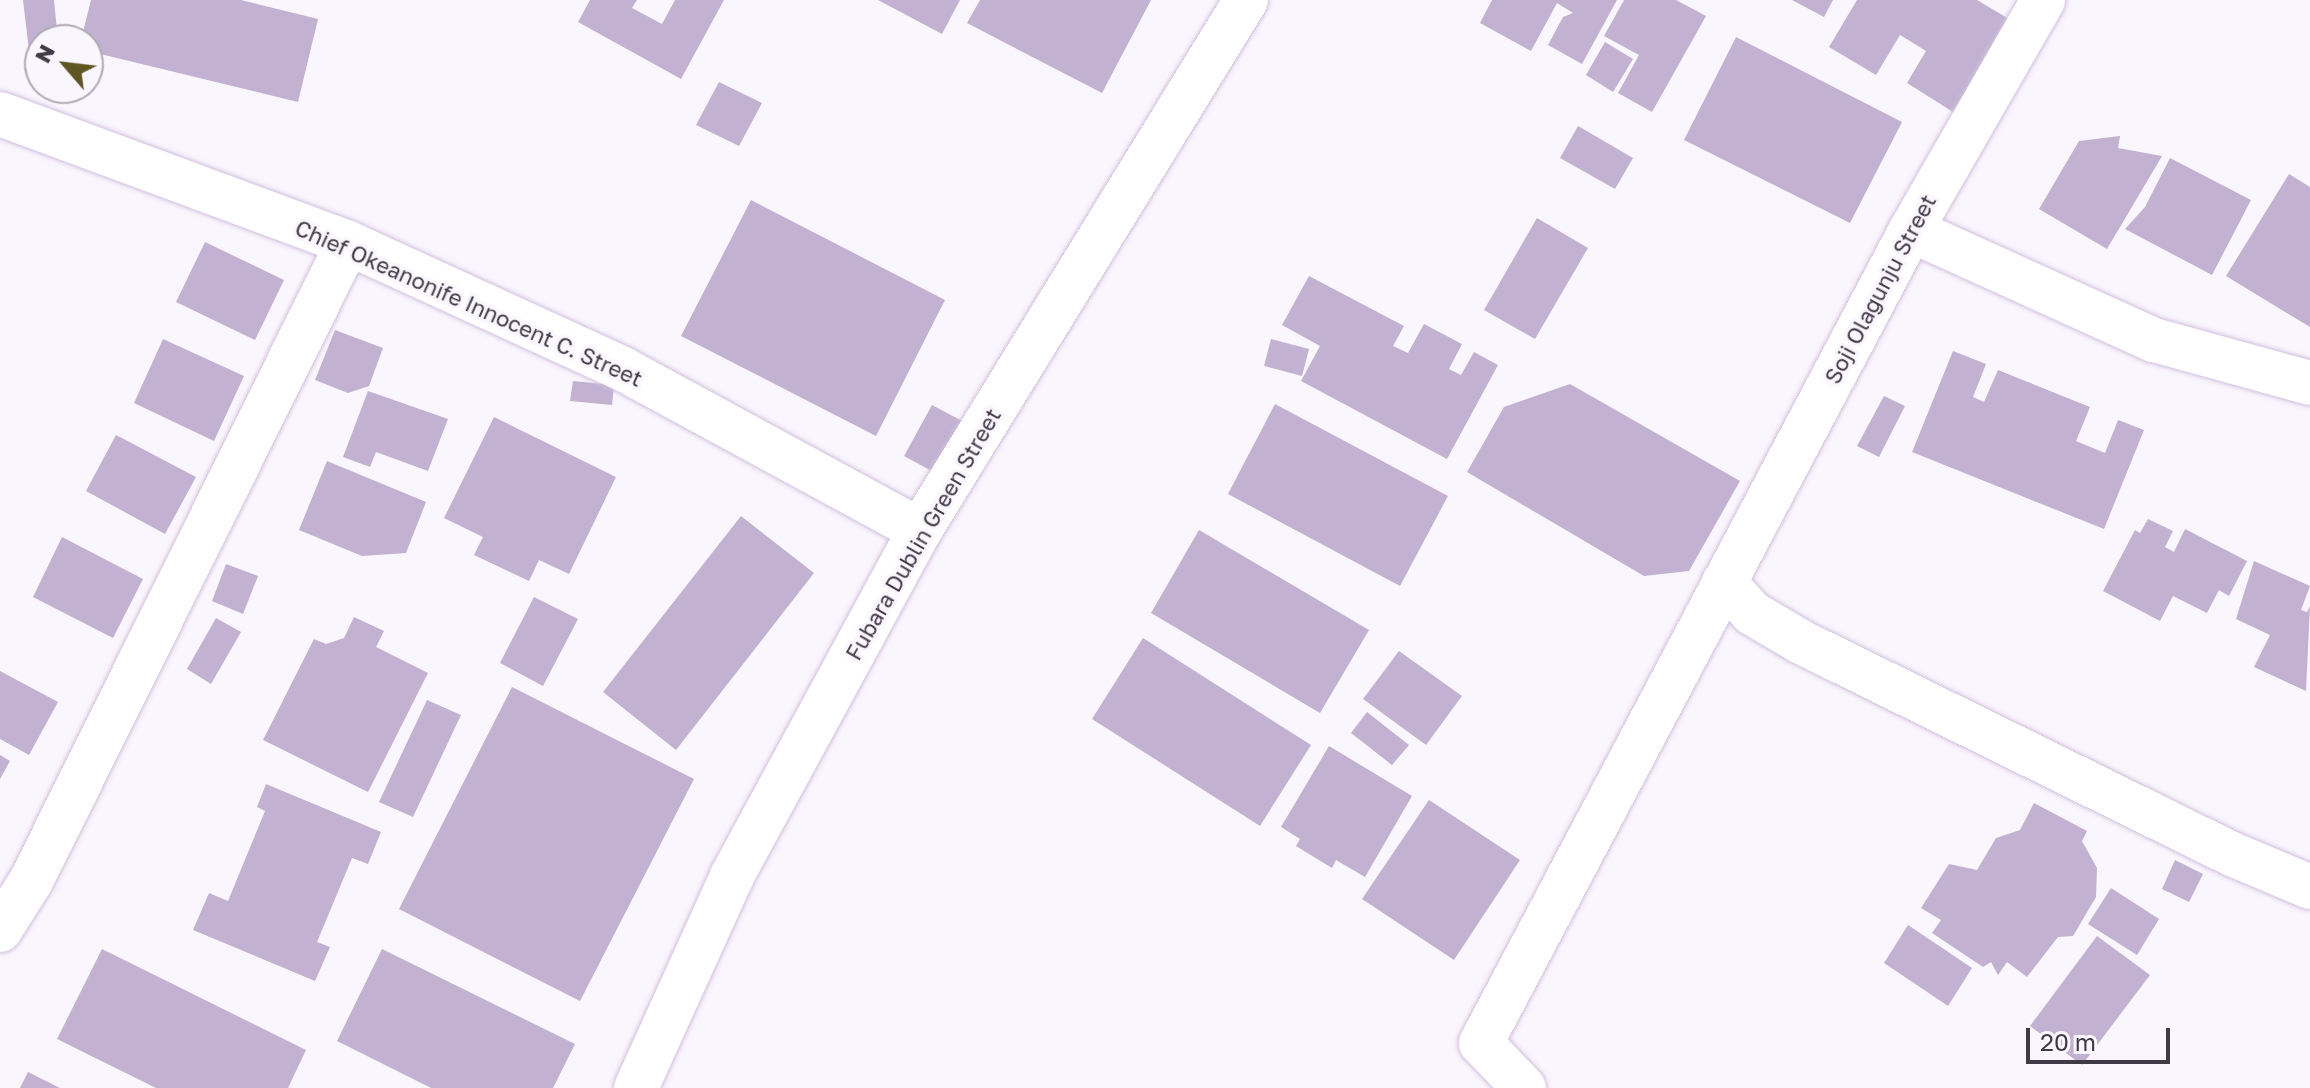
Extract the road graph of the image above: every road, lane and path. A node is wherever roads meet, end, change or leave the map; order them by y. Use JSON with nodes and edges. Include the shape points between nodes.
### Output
{"nodes":[{"id":1,"x":1246,"y":0,"type":"edge"},
{"id":2,"x":2043,"y":0,"type":"edge"},
{"id":3,"x":0,"y":114,"type":"edge"},
{"id":4,"x":1911,"y":230,"type":"junction"},
{"id":5,"x":348,"y":243,"type":"junction"},
{"id":6,"x":2310,"y":383,"type":"edge"},
{"id":7,"x":920,"y":530,"type":"junction"},
{"id":8,"x":1724,"y":582,"type":"junction"},
{"id":9,"x":2310,"y":887,"type":"edge"},
{"id":10,"x":0,"y":930,"type":"edge"},
{"id":11,"x":636,"y":1088,"type":"edge"},
{"id":12,"x":1524,"y":1088,"type":"edge"}],
"edges":[{"from":1,"to":7,"type":"street","name":"Fubara Dublin Green Street"},
{"from":2,"to":4,"type":"street","name":"Soji Olagunju Street"},
{"from":3,"to":5,"type":"street","name":"Chief Okeanonife Innocent C. Street"},
{"from":4,"to":6,"type":"street","via":[[2154,340]]},
{"from":4,"to":8,"type":"street","name":"Soji Olagunju Street"},
{"from":5,"to":7,"type":"street","name":"Chief Okeanonife Innocent C. Street","via":[[623,369]]},
{"from":5,"to":10,"type":"street","via":[[31,881]]},
{"from":7,"to":11,"type":"street","name":"Fubara Dublin Green Street","via":[[732,876]]},
{"from":8,"to":9,"type":"street","via":[[1752,613],[1801,642],[2232,854]]},
{"from":8,"to":12,"type":"street","name":"Soji Olagunju Street","via":[[1481,1043]]}]}
